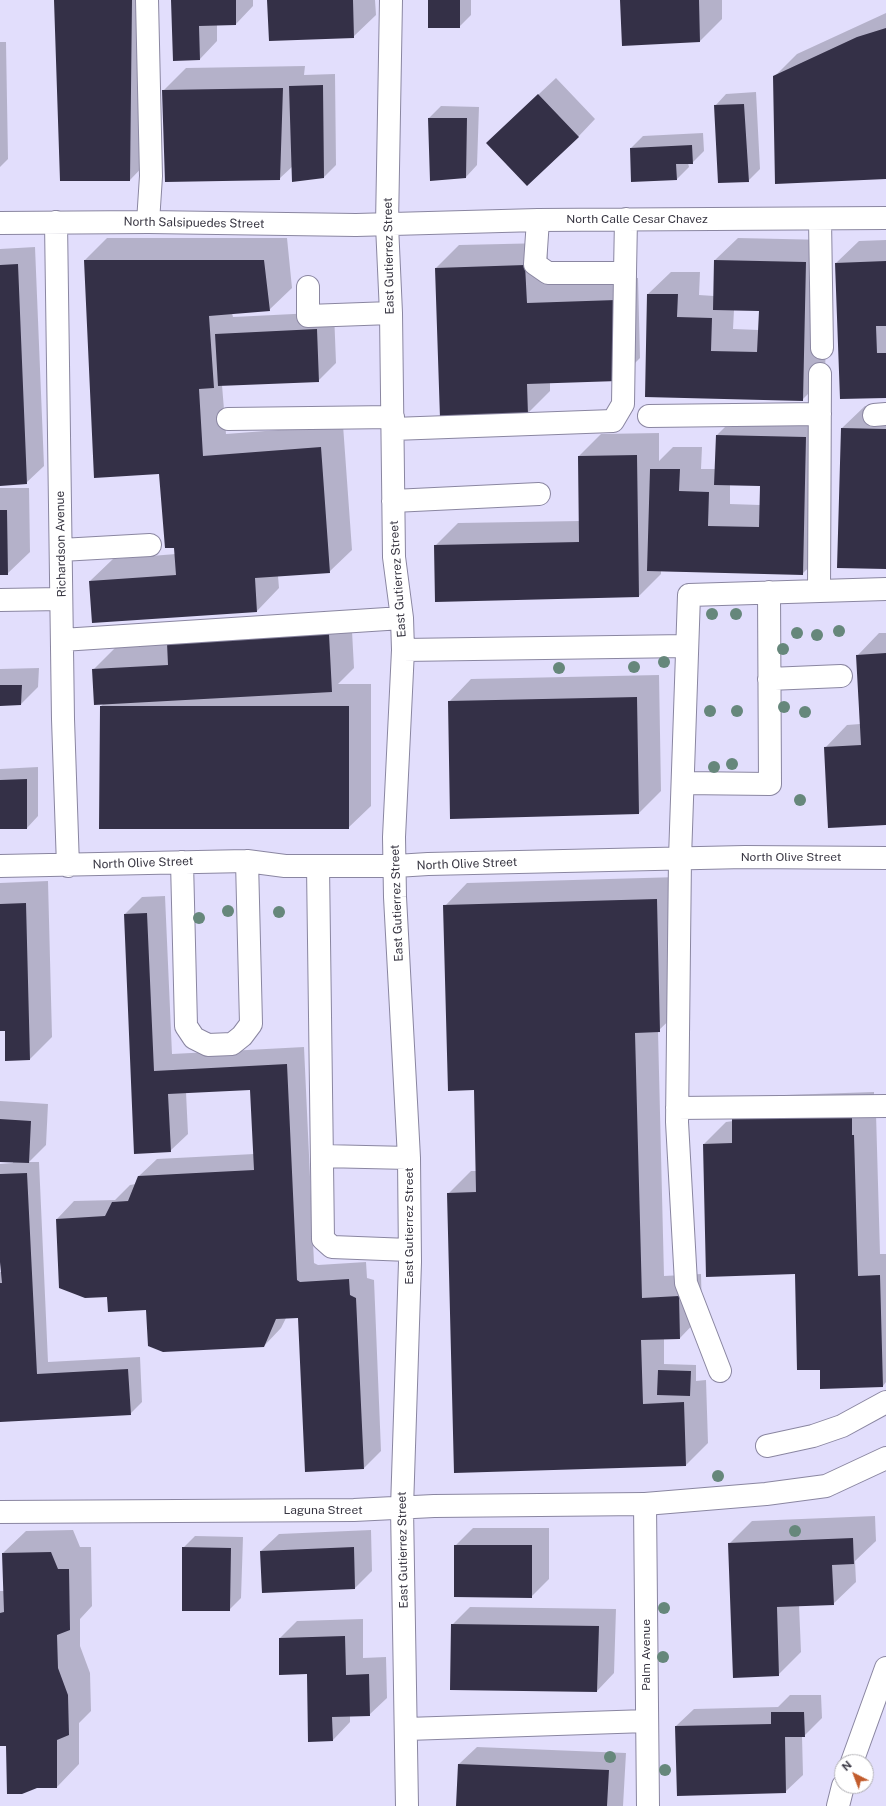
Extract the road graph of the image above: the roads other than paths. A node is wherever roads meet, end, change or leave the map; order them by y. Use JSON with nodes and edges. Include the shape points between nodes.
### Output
{"nodes":[{"id":1,"x":147,"y":0,"type":"edge"},
{"id":2,"x":391,"y":0,"type":"edge"},
{"id":3,"x":820,"y":218,"type":"junction"},
{"id":4,"x":886,"y":218,"type":"edge"},
{"id":5,"x":626,"y":219,"type":"junction"},
{"id":6,"x":538,"y":220,"type":"junction"},
{"id":7,"x":56,"y":222,"type":"junction"},
{"id":8,"x":148,"y":222,"type":"junction"},
{"id":9,"x":0,"y":223,"type":"edge"},
{"id":10,"x":387,"y":225,"type":"junction"},
{"id":11,"x":624,"y":273,"type":"junction"},
{"id":12,"x":308,"y":286,"type":"dead end"},
{"id":13,"x":391,"y":313,"type":"junction"},
{"id":14,"x":822,"y":348,"type":"dead end"},
{"id":15,"x":820,"y":374,"type":"dead end"},
{"id":16,"x":820,"y":414,"type":"junction"},
{"id":17,"x":648,"y":416,"type":"dead end"},
{"id":18,"x":228,"y":419,"type":"dead end"},
{"id":19,"x":393,"y":423,"type":"junction"},
{"id":20,"x":540,"y":494,"type":"dead end"},
{"id":21,"x":393,"y":501,"type":"junction"},
{"id":22,"x":150,"y":544,"type":"dead end"},
{"id":23,"x":60,"y":550,"type":"junction"},
{"id":24,"x":819,"y":590,"type":"junction"},
{"id":25,"x":886,"y":590,"type":"edge"},
{"id":26,"x":769,"y":592,"type":"junction"},
{"id":27,"x":61,"y":599,"type":"junction"},
{"id":28,"x":0,"y":600,"type":"edge"},
{"id":29,"x":402,"y":618,"type":"junction"},
{"id":30,"x":62,"y":640,"type":"junction"},
{"id":31,"x":688,"y":646,"type":"junction"},
{"id":32,"x":403,"y":650,"type":"junction"},
{"id":33,"x":841,"y":676,"type":"dead end"},
{"id":34,"x":769,"y":679,"type":"junction"},
{"id":35,"x":683,"y":783,"type":"junction"},
{"id":36,"x":680,"y":858,"type":"junction"},
{"id":37,"x":886,"y":858,"type":"edge"},
{"id":38,"x":247,"y":861,"type":"junction"},
{"id":39,"x":182,"y":862,"type":"junction"},
{"id":40,"x":0,"y":866,"type":"edge"},
{"id":41,"x":68,"y":866,"type":"junction"},
{"id":42,"x":318,"y":866,"type":"junction"},
{"id":43,"x":396,"y":866,"type":"junction"},
{"id":44,"x":886,"y":1106,"type":"edge"},
{"id":45,"x":677,"y":1108,"type":"junction"},
{"id":46,"x":322,"y":1156,"type":"junction"},
{"id":47,"x":409,"y":1158,"type":"junction"},
{"id":48,"x":409,"y":1250,"type":"junction"},
{"id":49,"x":720,"y":1371,"type":"dead end"},
{"id":50,"x":886,"y":1402,"type":"edge"},
{"id":51,"x":767,"y":1446,"type":"dead end"},
{"id":52,"x":886,"y":1458,"type":"edge"},
{"id":53,"x":645,"y":1504,"type":"junction"},
{"id":54,"x":402,"y":1508,"type":"junction"},
{"id":55,"x":0,"y":1512,"type":"edge"},
{"id":56,"x":886,"y":1668,"type":"edge"},
{"id":57,"x":647,"y":1721,"type":"junction"},
{"id":58,"x":407,"y":1729,"type":"junction"},
{"id":59,"x":855,"y":1754,"type":"edge"},
{"id":60,"x":841,"y":1794,"type":"edge"},
{"id":61,"x":407,"y":1806,"type":"edge"},
{"id":62,"x":648,"y":1806,"type":"edge"},
{"id":63,"x":838,"y":1806,"type":"edge"}],
"edges":[{"from":1,"to":8,"type":"main road","via":[[151,176]]},
{"from":2,"to":10,"type":"main road","name":"East Gutierrez Street"},
{"from":3,"to":4,"type":"main road","name":"North Calle Cesar Chavez"},
{"from":3,"to":5,"type":"main road","name":"North Calle Cesar Chavez"},
{"from":3,"to":14,"type":"main road"},
{"from":5,"to":6,"type":"main road","name":"North Calle Cesar Chavez"},
{"from":5,"to":11,"type":"main road"},
{"from":6,"to":10,"type":"main road","name":"North Calle Cesar Chavez"},
{"from":6,"to":11,"type":"main road","via":[[535,264],[548,273]]},
{"from":7,"to":8,"type":"main road","name":"North Salsipuedes Street"},
{"from":7,"to":9,"type":"main road","name":"North Salsipuedes Street"},
{"from":7,"to":23,"type":"main road","name":"Richardson Avenue"},
{"from":8,"to":10,"type":"main road","name":"North Salsipuedes Street"},
{"from":10,"to":13,"type":"main road","name":"East Gutierrez Street"},
{"from":11,"to":19,"type":"main road","via":[[624,404],[613,421]]},
{"from":12,"to":13,"type":"main road","via":[[308,316]]},
{"from":13,"to":19,"type":"main road","name":"East Gutierrez Street"},
{"from":15,"to":16,"type":"main road"},
{"from":16,"to":17,"type":"main road"},
{"from":16,"to":24,"type":"main road"},
{"from":18,"to":19,"type":"main road"},
{"from":19,"to":21,"type":"main road","name":"East Gutierrez Street"},
{"from":20,"to":21,"type":"main road"},
{"from":21,"to":29,"type":"main road","name":"East Gutierrez Street","via":[[394,557]]},
{"from":22,"to":23,"type":"main road"},
{"from":23,"to":27,"type":"main road","name":"Richardson Avenue"},
{"from":24,"to":25,"type":"main road"},
{"from":24,"to":26,"type":"main road"},
{"from":26,"to":31,"type":"main road","via":[[689,595]]},
{"from":26,"to":34,"type":"main road"},
{"from":27,"to":28,"type":"main road"},
{"from":27,"to":30,"type":"main road","name":"Richardson Avenue"},
{"from":29,"to":30,"type":"main road"},
{"from":29,"to":32,"type":"main road","name":"East Gutierrez Street"},
{"from":30,"to":41,"type":"main road","name":"Richardson Avenue"},
{"from":31,"to":32,"type":"main road"},
{"from":31,"to":35,"type":"main road"},
{"from":32,"to":43,"type":"main road","name":"East Gutierrez Street","via":[[394,838]]},
{"from":33,"to":34,"type":"main road"},
{"from":34,"to":35,"type":"main road","via":[[770,784]]},
{"from":35,"to":36,"type":"main road"},
{"from":36,"to":37,"type":"main road","name":"North Olive Street"},
{"from":36,"to":43,"type":"main road","name":"North Olive Street"},
{"from":36,"to":45,"type":"main road"},
{"from":38,"to":39,"type":"main road","name":"North Olive Street"},
{"from":38,"to":39,"type":"main road","via":[[251,1024],[232,1044],[208,1045],[194,1038],[186,1026]]},
{"from":38,"to":42,"type":"main road","name":"North Olive Street","via":[[285,866]]},
{"from":39,"to":41,"type":"main road","name":"North Olive Street"},
{"from":40,"to":41,"type":"main road","name":"North Olive Street"},
{"from":42,"to":43,"type":"main road","name":"North Olive Street"},
{"from":42,"to":46,"type":"main road"},
{"from":43,"to":47,"type":"main road","name":"East Gutierrez Street"},
{"from":44,"to":45,"type":"main road"},
{"from":45,"to":49,"type":"main road","via":[[686,1283]]},
{"from":46,"to":47,"type":"main road"},
{"from":46,"to":48,"type":"main road","via":[[323,1239],[332,1247]]},
{"from":47,"to":48,"type":"main road","name":"East Gutierrez Street"},
{"from":48,"to":54,"type":"main road","name":"East Gutierrez Street"},
{"from":50,"to":51,"type":"main road","via":[[842,1426],[813,1436]]},
{"from":52,"to":53,"type":"main road","name":"Laguna Street","via":[[826,1486],[766,1494]]},
{"from":53,"to":54,"type":"main road","name":"Laguna Street"},
{"from":53,"to":57,"type":"main road","name":"Palm Avenue"},
{"from":54,"to":55,"type":"main road","name":"Laguna Street"},
{"from":54,"to":58,"type":"main road","name":"East Gutierrez Street"},
{"from":56,"to":59,"type":"main road"},
{"from":57,"to":58,"type":"main road"},
{"from":57,"to":62,"type":"main road","name":"Palm Avenue"},
{"from":58,"to":61,"type":"main road","name":"East Gutierrez Street"},
{"from":60,"to":63,"type":"main road"}]}
